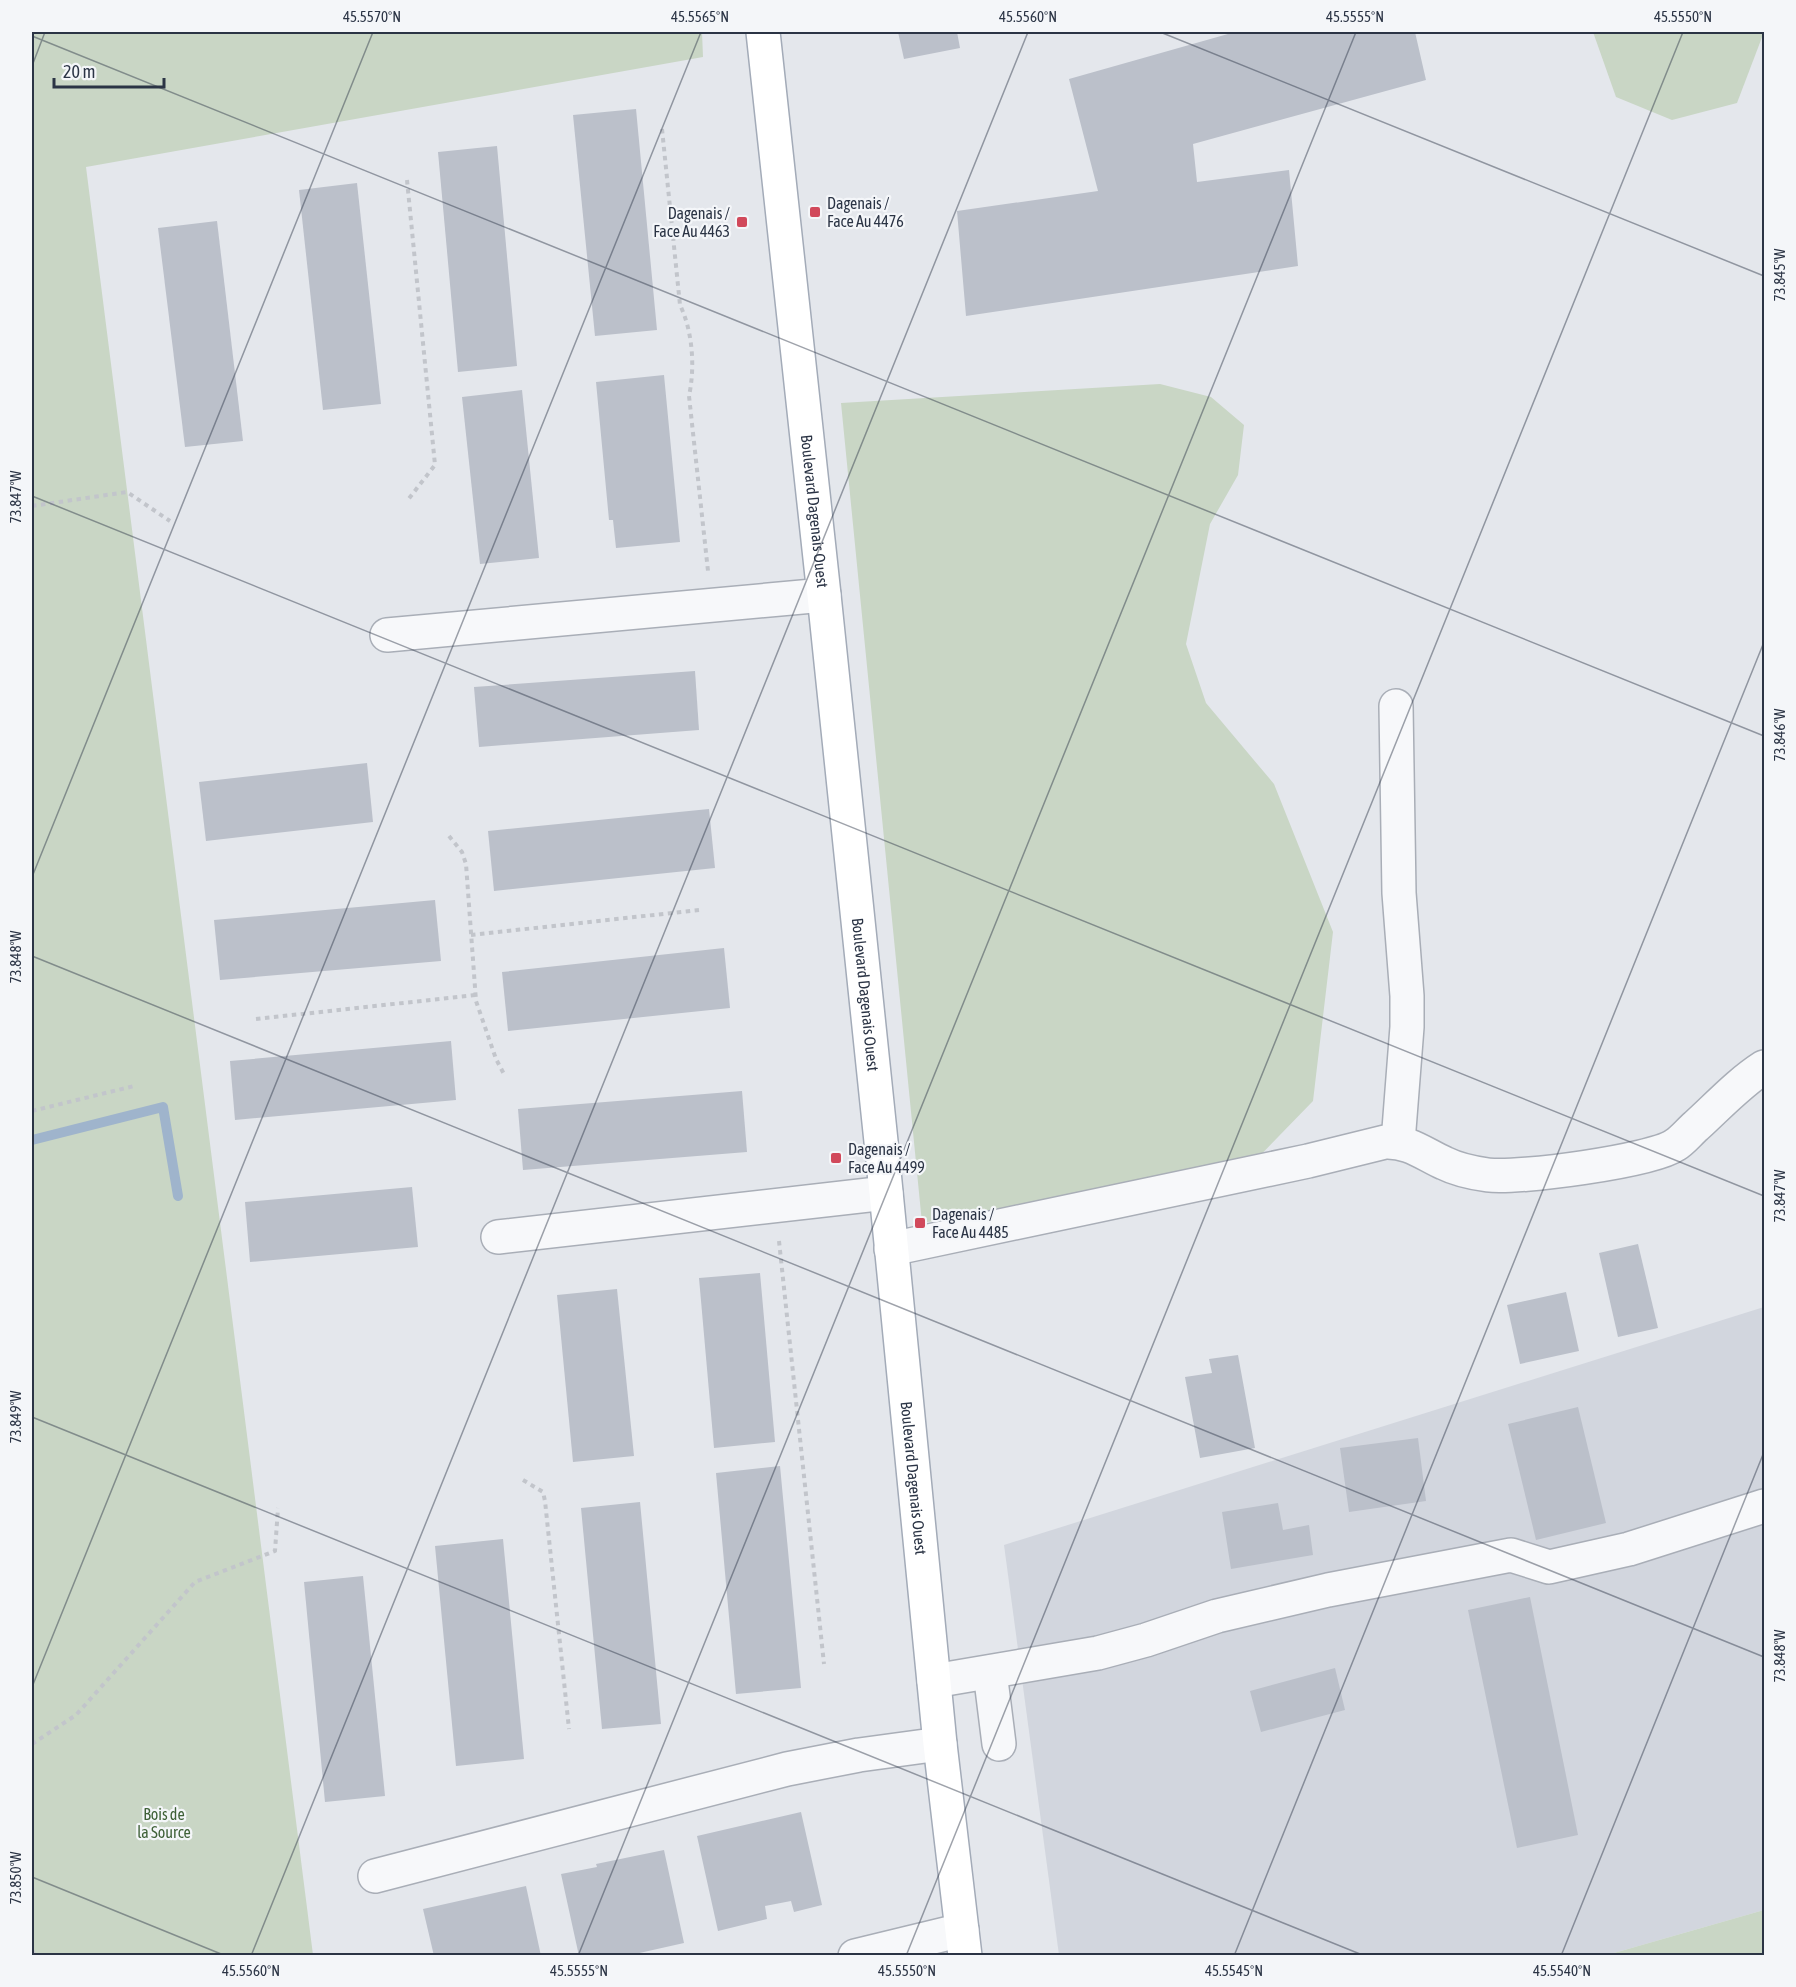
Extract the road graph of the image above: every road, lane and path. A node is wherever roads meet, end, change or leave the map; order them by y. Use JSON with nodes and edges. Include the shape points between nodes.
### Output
{"nodes":[{"id":1,"x":763,"y":32,"type":"edge"},
{"id":2,"x":662,"y":129,"type":"dead end"},
{"id":3,"x":407,"y":180,"type":"dead end"},
{"id":4,"x":407,"y":501,"type":"dead end"},
{"id":5,"x":32,"y":506,"type":"edge"},
{"id":6,"x":170,"y":521,"type":"dead end"},
{"id":7,"x":709,"y":579,"type":"dead end"},
{"id":8,"x":824,"y":595,"type":"junction"},
{"id":9,"x":387,"y":635,"type":"dead end"},
{"id":10,"x":1396,"y":706,"type":"dead end"},
{"id":11,"x":449,"y":836,"type":"dead end"},
{"id":12,"x":699,"y":910,"type":"dead end"},
{"id":13,"x":471,"y":935,"type":"junction"},
{"id":14,"x":476,"y":995,"type":"junction"},
{"id":15,"x":256,"y":1019,"type":"dead end"},
{"id":16,"x":1764,"y":1067,"type":"edge"},
{"id":17,"x":505,"y":1076,"type":"dead end"},
{"id":18,"x":134,"y":1086,"type":"dead end"},
{"id":19,"x":32,"y":1111,"type":"edge"},
{"id":20,"x":1398,"y":1142,"type":"junction"},
{"id":21,"x":886,"y":1193,"type":"junction"},
{"id":22,"x":778,"y":1231,"type":"dead end"},
{"id":23,"x":498,"y":1237,"type":"dead end"},
{"id":24,"x":891,"y":1250,"type":"junction"},
{"id":25,"x":523,"y":1480,"type":"dead end"},
{"id":26,"x":1764,"y":1506,"type":"edge"},
{"id":27,"x":278,"y":1508,"type":"dead end"},
{"id":28,"x":824,"y":1664,"type":"dead end"},
{"id":29,"x":990,"y":1672,"type":"junction"},
{"id":30,"x":934,"y":1681,"type":"junction"},
{"id":31,"x":569,"y":1729,"type":"dead end"},
{"id":32,"x":32,"y":1744,"type":"edge"},
{"id":33,"x":940,"y":1744,"type":"junction"},
{"id":34,"x":999,"y":1744,"type":"dead end"},
{"id":35,"x":375,"y":1876,"type":"dead end"},
{"id":36,"x":964,"y":1943,"type":"edge"},
{"id":37,"x":32,"y":1950,"type":"edge"},
{"id":38,"x":35,"y":1956,"type":"edge"},
{"id":39,"x":855,"y":1956,"type":"edge"}],
"edges":[{"from":1,"to":8,"type":"main road","name":"Boulevard Dagenais Ouest"},
{"from":2,"to":7,"type":"path","via":[[680,305],[687,321],[693,378],[689,396]]},
{"from":3,"to":4,"type":"path","via":[[435,465]]},
{"from":5,"to":6,"type":"path","via":[[127,492]]},
{"from":8,"to":9,"type":"lane"},
{"from":8,"to":21,"type":"main road","name":"Boulevard Dagenais Ouest"},
{"from":10,"to":20,"type":"lane","via":[[1399,893],[1407,1027]]},
{"from":11,"to":13,"type":"path","via":[[466,864]]},
{"from":12,"to":13,"type":"path"},
{"from":13,"to":14,"type":"path"},
{"from":14,"to":15,"type":"path"},
{"from":14,"to":17,"type":"path"},
{"from":16,"to":20,"type":"lane","via":[[1749,1076],[1675,1145],[1654,1154],[1500,1176],[1471,1173]]},
{"from":18,"to":19,"type":"path"},
{"from":20,"to":24,"type":"lane"},
{"from":21,"to":23,"type":"lane"},
{"from":21,"to":24,"type":"main road","name":"Boulevard Dagenais Ouest"},
{"from":22,"to":28,"type":"path"},
{"from":24,"to":30,"type":"main road","name":"Boulevard Dagenais Ouest"},
{"from":25,"to":31,"type":"path","via":[[543,1492],[545,1501]]},
{"from":26,"to":29,"type":"lane","via":[[1629,1549],[1548,1567],[1512,1555],[1478,1561],[1218,1616],[1098,1653]]},
{"from":27,"to":32,"type":"path","via":[[274,1551],[195,1582],[76,1716]]},
{"from":29,"to":30,"type":"lane"},
{"from":29,"to":34,"type":"lane"},
{"from":30,"to":33,"type":"main road","name":"Boulevard Dagenais Ouest"},
{"from":33,"to":35,"type":"lane","via":[[787,1769]]},
{"from":33,"to":36,"type":"main road","name":"Boulevard Dagenais Ouest"},
{"from":36,"to":39,"type":"lane"},
{"from":37,"to":38,"type":"path"}]}
